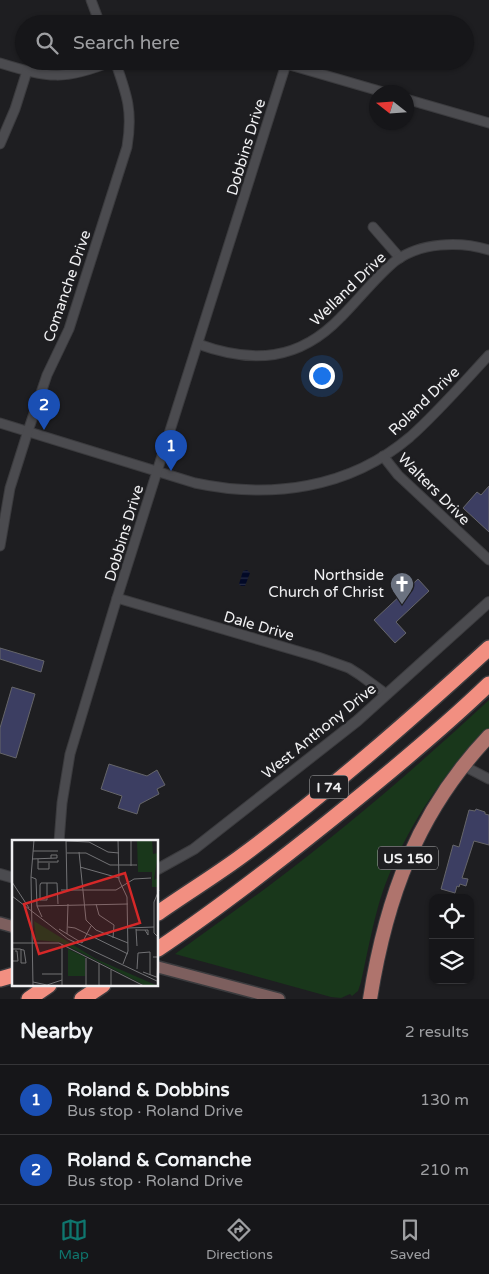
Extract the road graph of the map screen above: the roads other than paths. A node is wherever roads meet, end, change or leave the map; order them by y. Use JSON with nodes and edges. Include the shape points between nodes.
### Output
{"nodes":[{"id":1,"x":91,"y":0,"type":"edge"},
{"id":2,"x":97,"y":15,"type":"edge"},
{"id":3,"x":0,"y":63,"type":"edge"},
{"id":4,"x":15,"y":67,"type":"edge"},
{"id":5,"x":24,"y":70,"type":"edge"},
{"id":6,"x":92,"y":70,"type":"edge"},
{"id":7,"x":117,"y":70,"type":"edge"},
{"id":8,"x":284,"y":70,"type":"edge"},
{"id":9,"x":307,"y":70,"type":"edge"},
{"id":10,"x":27,"y":71,"type":"junction"},
{"id":11,"x":369,"y":88,"type":"edge"},
{"id":12,"x":414,"y":102,"type":"edge"},
{"id":13,"x":489,"y":123,"type":"edge"},
{"id":14,"x":0,"y":144,"type":"edge"},
{"id":15,"x":373,"y":227,"type":"dead end"},
{"id":16,"x":489,"y":250,"type":"edge"},
{"id":17,"x":400,"y":258,"type":"junction"},
{"id":18,"x":198,"y":344,"type":"junction"},
{"id":19,"x":489,"y":355,"type":"edge"},
{"id":20,"x":0,"y":423,"type":"edge"},
{"id":21,"x":28,"y":431,"type":"junction"},
{"id":22,"x":383,"y":456,"type":"junction"},
{"id":23,"x":157,"y":472,"type":"junction"},
{"id":24,"x":0,"y":546,"type":"edge"},
{"id":25,"x":489,"y":560,"type":"edge"},
{"id":26,"x":118,"y":598,"type":"junction"},
{"id":27,"x":489,"y":602,"type":"edge"},
{"id":28,"x":489,"y":648,"type":"edge"},
{"id":29,"x":489,"y":684,"type":"edge"},
{"id":30,"x":386,"y":694,"type":"junction"},
{"id":31,"x":489,"y":736,"type":"edge"},
{"id":32,"x":464,"y":766,"type":"junction"},
{"id":33,"x":489,"y":779,"type":"edge"},
{"id":34,"x":59,"y":840,"type":"edge"},
{"id":35,"x":239,"y":858,"type":"junction"},
{"id":36,"x":159,"y":868,"type":"edge"},
{"id":37,"x":159,"y":899,"type":"edge"},
{"id":38,"x":159,"y":912,"type":"edge"},
{"id":39,"x":159,"y":948,"type":"edge"},
{"id":40,"x":159,"y":966,"type":"edge"},
{"id":41,"x":48,"y":986,"type":"edge"},
{"id":42,"x":102,"y":986,"type":"edge"},
{"id":43,"x":29,"y":999,"type":"edge"},
{"id":44,"x":82,"y":999,"type":"edge"},
{"id":45,"x":279,"y":999,"type":"edge"},
{"id":46,"x":370,"y":999,"type":"edge"}],
"edges":[{"from":1,"to":2,"type":"street"},
{"from":3,"to":4,"type":"street"},
{"from":5,"to":10,"type":"street"},
{"from":6,"to":10,"type":"street","via":[[64,76]]},
{"from":7,"to":21,"type":"street","name":"Comanche Drive","via":[[129,107],[127,147],[69,329],[47,374]]},
{"from":8,"to":18,"type":"street","name":"Dobbins Drive"},
{"from":9,"to":11,"type":"street"},
{"from":10,"to":14,"type":"street"},
{"from":12,"to":13,"type":"street"},
{"from":15,"to":17,"type":"street"},
{"from":16,"to":17,"type":"street","name":"Welland Drive","via":[[465,244],[449,245]]},
{"from":17,"to":18,"type":"street","name":"Welland Drive","via":[[323,334],[302,347],[257,357]]},
{"from":18,"to":23,"type":"street","name":"Dobbins Drive"},
{"from":19,"to":22,"type":"street","name":"Roland Drive","via":[[426,422]]},
{"from":20,"to":21,"type":"street","name":"Roland Drive"},
{"from":21,"to":23,"type":"street","name":"Roland Drive"},
{"from":21,"to":24,"type":"street","name":"Comanche Drive","via":[[10,488]]},
{"from":22,"to":23,"type":"street","name":"Roland Drive","via":[[341,478],[269,491],[220,488]]},
{"from":22,"to":25,"type":"street","name":"Walters Drive","via":[[398,475]]},
{"from":23,"to":26,"type":"street","name":"Dobbins Drive"},
{"from":26,"to":30,"type":"street","name":"Dale Drive","via":[[331,662],[360,675]]},
{"from":26,"to":34,"type":"street","name":"Dobbins Drive","via":[[70,754]]},
{"from":27,"to":30,"type":"street","name":"West Anthony Drive"},
{"from":28,"to":35,"type":"highway","number":"I 74","via":[[370,754]]},
{"from":29,"to":39,"type":"highway","number":"I 74","via":[[417,749],[314,833]]},
{"from":30,"to":36,"type":"street","name":"West Anthony Drive","via":[[241,813],[194,849]]},
{"from":31,"to":32,"type":"main road","number":"US 150"},
{"from":32,"to":33,"type":"street"},
{"from":32,"to":46,"type":"main road","number":"US 150","via":[[438,800],[402,872],[380,943]]},
{"from":35,"to":37,"type":"highway"},
{"from":35,"to":38,"type":"highway","number":"I 74"},
{"from":40,"to":45,"type":"main road"},
{"from":41,"to":43,"type":"highway"},
{"from":42,"to":44,"type":"highway"}]}
